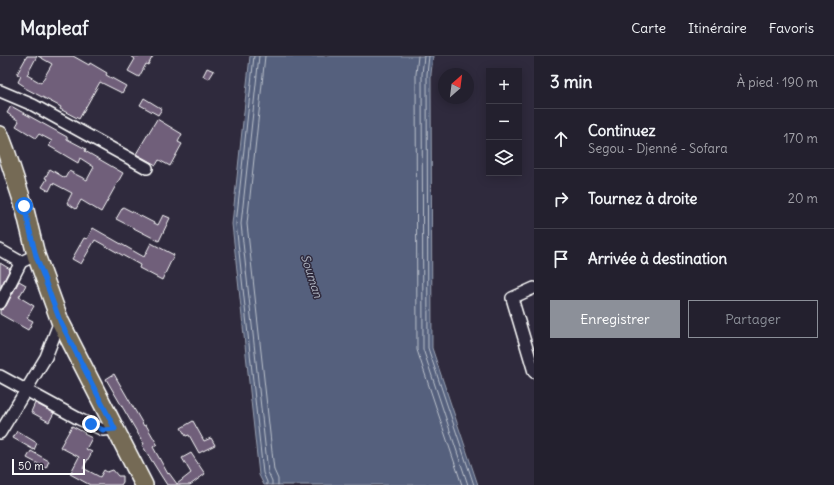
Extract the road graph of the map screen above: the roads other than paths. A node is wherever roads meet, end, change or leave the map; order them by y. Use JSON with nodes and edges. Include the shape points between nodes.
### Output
{"nodes":[{"id":1,"x":0,"y":91,"type":"edge"},
{"id":2,"x":0,"y":135,"type":"edge"},
{"id":3,"x":147,"y":168,"type":"dead end"},
{"id":4,"x":0,"y":250,"type":"edge"},
{"id":5,"x":36,"y":256,"type":"junction"},
{"id":6,"x":21,"y":262,"type":"junction"},
{"id":7,"x":534,"y":288,"type":"edge"},
{"id":8,"x":0,"y":303,"type":"edge"},
{"id":9,"x":60,"y":321,"type":"junction"},
{"id":10,"x":534,"y":372,"type":"edge"},
{"id":11,"x":0,"y":376,"type":"edge"},
{"id":12,"x":26,"y":390,"type":"junction"},
{"id":13,"x":115,"y":429,"type":"junction"},
{"id":14,"x":0,"y":433,"type":"edge"},
{"id":15,"x":144,"y":485,"type":"edge"}],
"edges":[{"from":1,"to":3,"type":"street","via":[[33,105]]},
{"from":2,"to":5,"type":"main road","via":[[24,206]]},
{"from":4,"to":6,"type":"street"},
{"from":5,"to":6,"type":"street"},
{"from":5,"to":9,"type":"main road"},
{"from":6,"to":8,"type":"street"},
{"from":7,"to":10,"type":"street","via":[[512,298]]},
{"from":9,"to":12,"type":"street","via":[[46,357]]},
{"from":9,"to":13,"type":"main road"},
{"from":11,"to":12,"type":"street"},
{"from":12,"to":13,"type":"street","via":[[103,430]]},
{"from":12,"to":14,"type":"street"},
{"from":13,"to":15,"type":"main road"}]}
